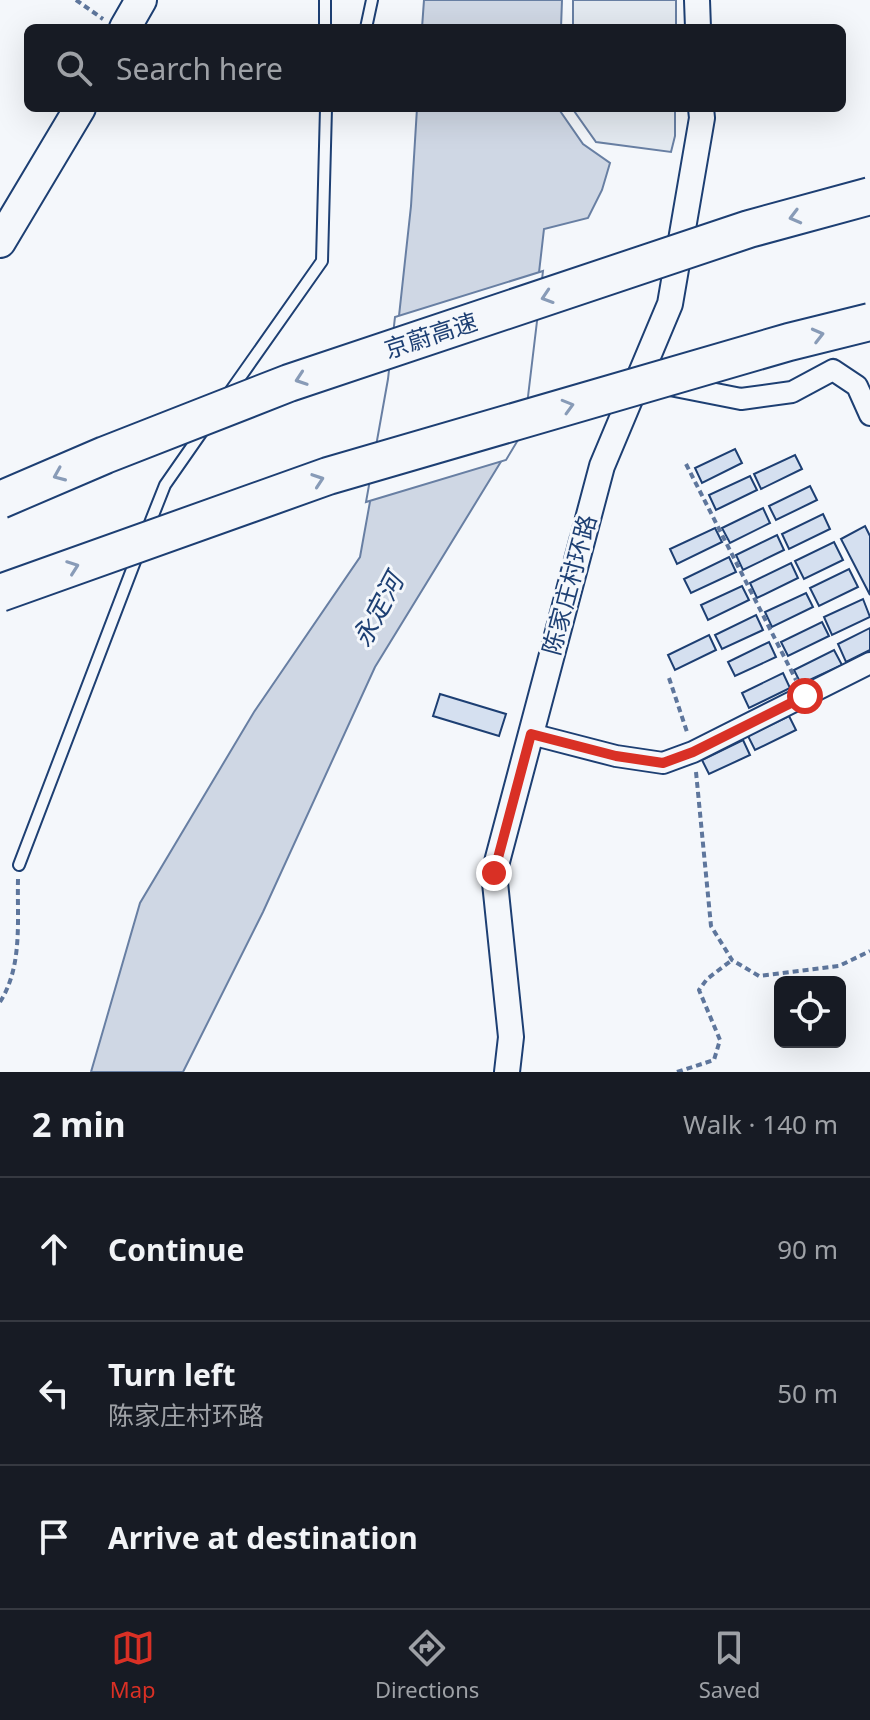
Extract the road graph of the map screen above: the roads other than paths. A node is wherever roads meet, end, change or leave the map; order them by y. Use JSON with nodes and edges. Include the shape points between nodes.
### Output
{"nodes":[{"id":1,"x":141,"y":0,"type":"edge"},
{"id":2,"x":325,"y":0,"type":"edge"},
{"id":3,"x":372,"y":0,"type":"edge"},
{"id":4,"x":697,"y":0,"type":"edge"},
{"id":5,"x":127,"y":24,"type":"edge"},
{"id":6,"x":325,"y":24,"type":"edge"},
{"id":7,"x":367,"y":24,"type":"edge"},
{"id":8,"x":698,"y":24,"type":"edge"},
{"id":9,"x":78,"y":112,"type":"edge"},
{"id":10,"x":326,"y":112,"type":"edge"},
{"id":11,"x":701,"y":112,"type":"edge"},
{"id":12,"x":870,"y":196,"type":"edge"},
{"id":13,"x":0,"y":242,"type":"edge"},
{"id":14,"x":870,"y":322,"type":"edge"},
{"id":15,"x":639,"y":378,"type":"junction"},
{"id":16,"x":870,"y":415,"type":"edge"},
{"id":17,"x":0,"y":500,"type":"edge"},
{"id":18,"x":0,"y":593,"type":"edge"},
{"id":19,"x":870,"y":663,"type":"edge"},
{"id":20,"x":531,"y":734,"type":"junction"},
{"id":21,"x":19,"y":865,"type":"road end"},
{"id":22,"x":507,"y":1072,"type":"edge"}],
"edges":[{"from":1,"to":5,"type":"main road"},
{"from":2,"to":6,"type":"lane"},
{"from":3,"to":7,"type":"lane"},
{"from":4,"to":8,"type":"street"},
{"from":9,"to":13,"type":"main road"},
{"from":10,"to":21,"type":"lane","via":[[322,261],[165,485]]},
{"from":11,"to":15,"type":"street","name":"陈家庄村环路","via":[[670,304]]},
{"from":12,"to":17,"type":"highway","name":"京蔚高速","one_way":true,"bridge":true,"via":[[749,229],[289,383]]},
{"from":18,"to":14,"type":"highway","one_way":true,"bridge":true,"via":[[328,476]]},
{"from":15,"to":16,"type":"street","via":[[741,399],[792,392],[833,370],[857,386]]},
{"from":15,"to":20,"type":"street","name":"陈家庄村环路","via":[[602,466]]},
{"from":19,"to":20,"type":"street","via":[[663,763]]},
{"from":20,"to":22,"type":"street","name":"陈家庄村环路","via":[[494,873],[511,1037]]}]}
